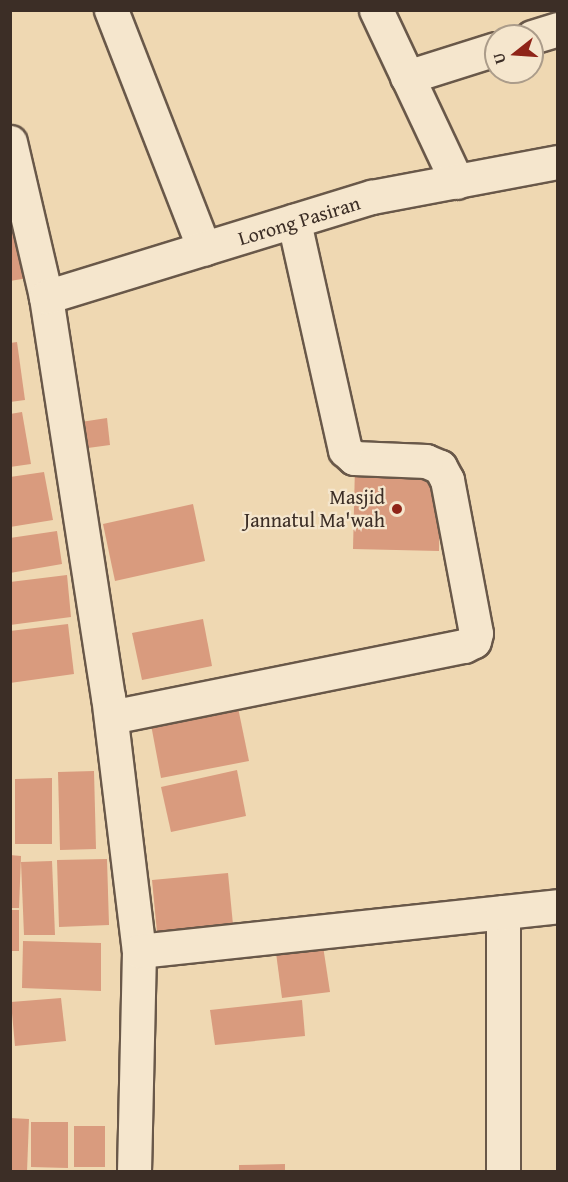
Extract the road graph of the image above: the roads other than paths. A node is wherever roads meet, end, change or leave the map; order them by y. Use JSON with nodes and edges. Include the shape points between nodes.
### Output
{"nodes":[{"id":1,"x":111,"y":10,"type":"edge"},
{"id":2,"x":376,"y":10,"type":"edge"},
{"id":3,"x":484,"y":53,"type":"edge"},
{"id":4,"x":407,"y":77,"type":"junction"},
{"id":5,"x":10,"y":142,"type":"edge"},
{"id":6,"x":558,"y":162,"type":"edge"},
{"id":7,"x":457,"y":182,"type":"junction"},
{"id":8,"x":294,"y":221,"type":"junction"},
{"id":9,"x":204,"y":249,"type":"junction"},
{"id":10,"x":46,"y":297,"type":"junction"},
{"id":11,"x":111,"y":717,"type":"junction"},
{"id":12,"x":558,"y":906,"type":"edge"},
{"id":13,"x":503,"y":912,"type":"junction"},
{"id":14,"x":139,"y":951,"type":"junction"},
{"id":15,"x":134,"y":1172,"type":"edge"},
{"id":16,"x":503,"y":1172,"type":"edge"}],
"edges":[{"from":1,"to":9,"type":"street"},
{"from":2,"to":4,"type":"street"},
{"from":3,"to":4,"type":"street"},
{"from":4,"to":7,"type":"street"},
{"from":5,"to":10,"type":"street"},
{"from":6,"to":7,"type":"street","name":"Lorong Pasiran"},
{"from":7,"to":8,"type":"street","name":"Lorong Pasiran","via":[[372,197]]},
{"from":8,"to":9,"type":"street","name":"Lorong Pasiran"},
{"from":8,"to":11,"type":"street","via":[[345,450],[354,458],[426,461],[440,467],[447,480],[476,633],[474,641]]},
{"from":9,"to":10,"type":"street","name":"Lorong Pasiran"},
{"from":10,"to":11,"type":"street"},
{"from":11,"to":14,"type":"street"},
{"from":12,"to":13,"type":"street"},
{"from":13,"to":14,"type":"street"},
{"from":13,"to":16,"type":"street"},
{"from":14,"to":15,"type":"street"}]}
